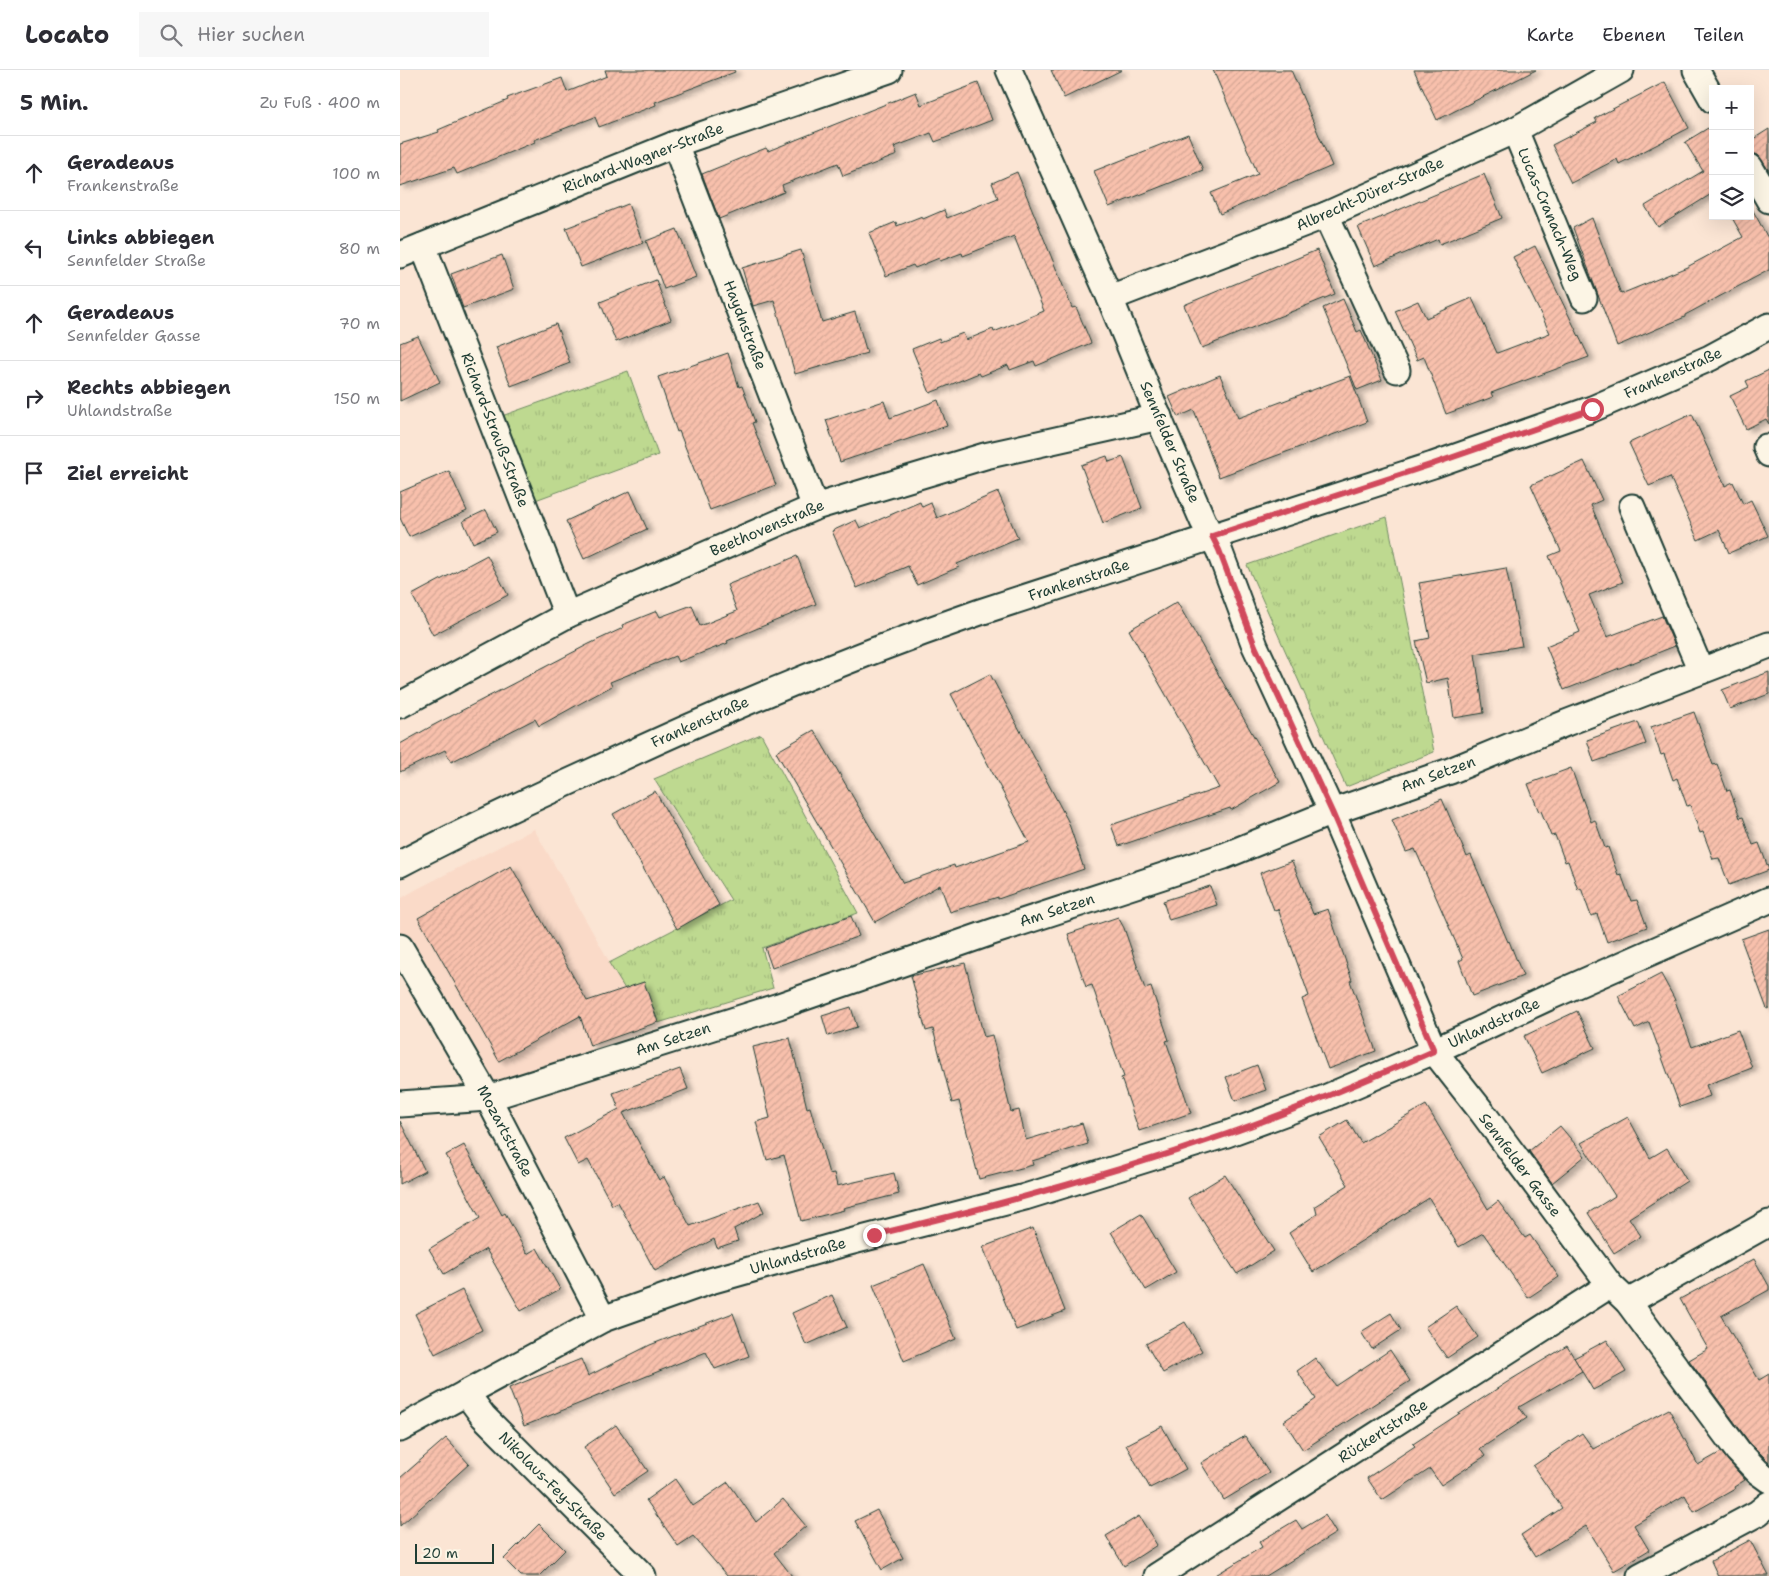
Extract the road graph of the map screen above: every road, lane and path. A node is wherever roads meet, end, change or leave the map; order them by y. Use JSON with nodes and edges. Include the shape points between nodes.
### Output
{"nodes":[{"id":1,"x":888,"y":70,"type":"edge"},
{"id":2,"x":1010,"y":70,"type":"edge"},
{"id":3,"x":1621,"y":70,"type":"edge"},
{"id":4,"x":1696,"y":70,"type":"edge"},
{"id":5,"x":1709,"y":93,"type":"edge"},
{"id":6,"x":1514,"y":130,"type":"junction"},
{"id":7,"x":675,"y":144,"type":"junction"},
{"id":8,"x":1754,"y":173,"type":"edge"},
{"id":9,"x":1769,"y":200,"type":"edge"},
{"id":10,"x":1326,"y":215,"type":"junction"},
{"id":11,"x":423,"y":246,"type":"junction"},
{"id":12,"x":400,"y":255,"type":"edge"},
{"id":13,"x":1110,"y":298,"type":"junction"},
{"id":14,"x":1584,"y":298,"type":"dead end"},
{"id":15,"x":1769,"y":326,"type":"edge"},
{"id":16,"x":1398,"y":370,"type":"dead end"},
{"id":17,"x":1159,"y":417,"type":"junction"},
{"id":18,"x":815,"y":506,"type":"junction"},
{"id":19,"x":1632,"y":507,"type":"dead end"},
{"id":20,"x":1212,"y":536,"type":"junction"},
{"id":21,"x":567,"y":615,"type":"junction"},
{"id":22,"x":1769,"y":645,"type":"edge"},
{"id":23,"x":1701,"y":671,"type":"junction"},
{"id":24,"x":400,"y":705,"type":"edge"},
{"id":25,"x":1332,"y":812,"type":"junction"},
{"id":26,"x":400,"y":864,"type":"edge"},
{"id":27,"x":1769,"y":900,"type":"edge"},
{"id":28,"x":400,"y":947,"type":"edge"},
{"id":29,"x":1434,"y":1051,"type":"junction"},
{"id":30,"x":488,"y":1098,"type":"junction"},
{"id":31,"x":400,"y":1104,"type":"edge"},
{"id":32,"x":1769,"y":1223,"type":"edge"},
{"id":33,"x":1610,"y":1285,"type":"junction"},
{"id":34,"x":1628,"y":1302,"type":"junction"},
{"id":35,"x":604,"y":1319,"type":"junction"},
{"id":36,"x":466,"y":1393,"type":"junction"},
{"id":37,"x":400,"y":1429,"type":"edge"},
{"id":38,"x":1769,"y":1480,"type":"edge"},
{"id":39,"x":1769,"y":1504,"type":"edge"},
{"id":40,"x":643,"y":1576,"type":"edge"},
{"id":41,"x":1157,"y":1576,"type":"edge"},
{"id":42,"x":1640,"y":1576,"type":"edge"}],
"edges":[{"from":1,"to":7,"type":"street","name":"Richard-Wagner-Straße"},
{"from":2,"to":13,"type":"street","name":"Sennfelder Straße"},
{"from":3,"to":6,"type":"street","name":"Albrecht-Dürer-Straße"},
{"from":4,"to":5,"type":"street"},
{"from":6,"to":10,"type":"street","name":"Albrecht-Dürer-Straße"},
{"from":6,"to":14,"type":"street","name":"Lucas-Cranach-Weg"},
{"from":7,"to":11,"type":"street","name":"Richard-Wagner-Straße"},
{"from":7,"to":18,"type":"street","name":"Haydnstraße"},
{"from":8,"to":9,"type":"street"},
{"from":10,"to":13,"type":"street","name":"Albrecht-Dürer-Straße"},
{"from":10,"to":16,"type":"street"},
{"from":11,"to":12,"type":"street","name":"Richard-Wagner-Straße"},
{"from":11,"to":21,"type":"street","name":"Richard-Strauß-Straße"},
{"from":13,"to":17,"type":"street","name":"Sennfelder Straße"},
{"from":15,"to":20,"type":"street","name":"Frankenstraße","via":[[1710,358],[1592,409]]},
{"from":17,"to":18,"type":"street","name":"Beethovenstraße","via":[[985,456]]},
{"from":17,"to":20,"type":"street","name":"Sennfelder Straße"},
{"from":18,"to":21,"type":"street","name":"Beethovenstraße"},
{"from":19,"to":23,"type":"street"},
{"from":20,"to":25,"type":"street","name":"Sennfelder Straße","via":[[1255,646]]},
{"from":20,"to":26,"type":"street","name":"Frankenstraße","via":[[946,624],[796,681],[610,763]]},
{"from":21,"to":24,"type":"street","name":"Beethovenstraße"},
{"from":22,"to":23,"type":"street","name":"Am Setzen"},
{"from":23,"to":25,"type":"street","name":"Am Setzen","via":[[1450,771]]},
{"from":25,"to":29,"type":"street","name":"Sennfelder Gasse"},
{"from":25,"to":30,"type":"street","name":"Am Setzen","via":[[1224,856],[779,1006]]},
{"from":27,"to":29,"type":"street","name":"Uhlandstraße"},
{"from":28,"to":30,"type":"street","name":"Mozartstraße"},
{"from":29,"to":33,"type":"street","name":"Sennfelder Gasse"},
{"from":29,"to":35,"type":"street","name":"Uhlandstraße","via":[[1325,1098],[1227,1134],[1025,1197],[710,1281]]},
{"from":30,"to":31,"type":"street","name":"Am Setzen"},
{"from":30,"to":35,"type":"street","name":"Mozartstraße"},
{"from":32,"to":34,"type":"street"},
{"from":33,"to":34,"type":"street","name":"Sennfelder Gasse"},
{"from":33,"to":41,"type":"street","name":"Rückertstraße"},
{"from":34,"to":38,"type":"street","name":"Sennfelder Gasse","via":[[1738,1451]]},
{"from":35,"to":36,"type":"street","name":"Uhlandstraße"},
{"from":36,"to":37,"type":"street","name":"Uhlandstraße"},
{"from":36,"to":40,"type":"street","name":"Nikolaus-Fey-Straße","via":[[483,1416]]},
{"from":39,"to":42,"type":"street"}]}
